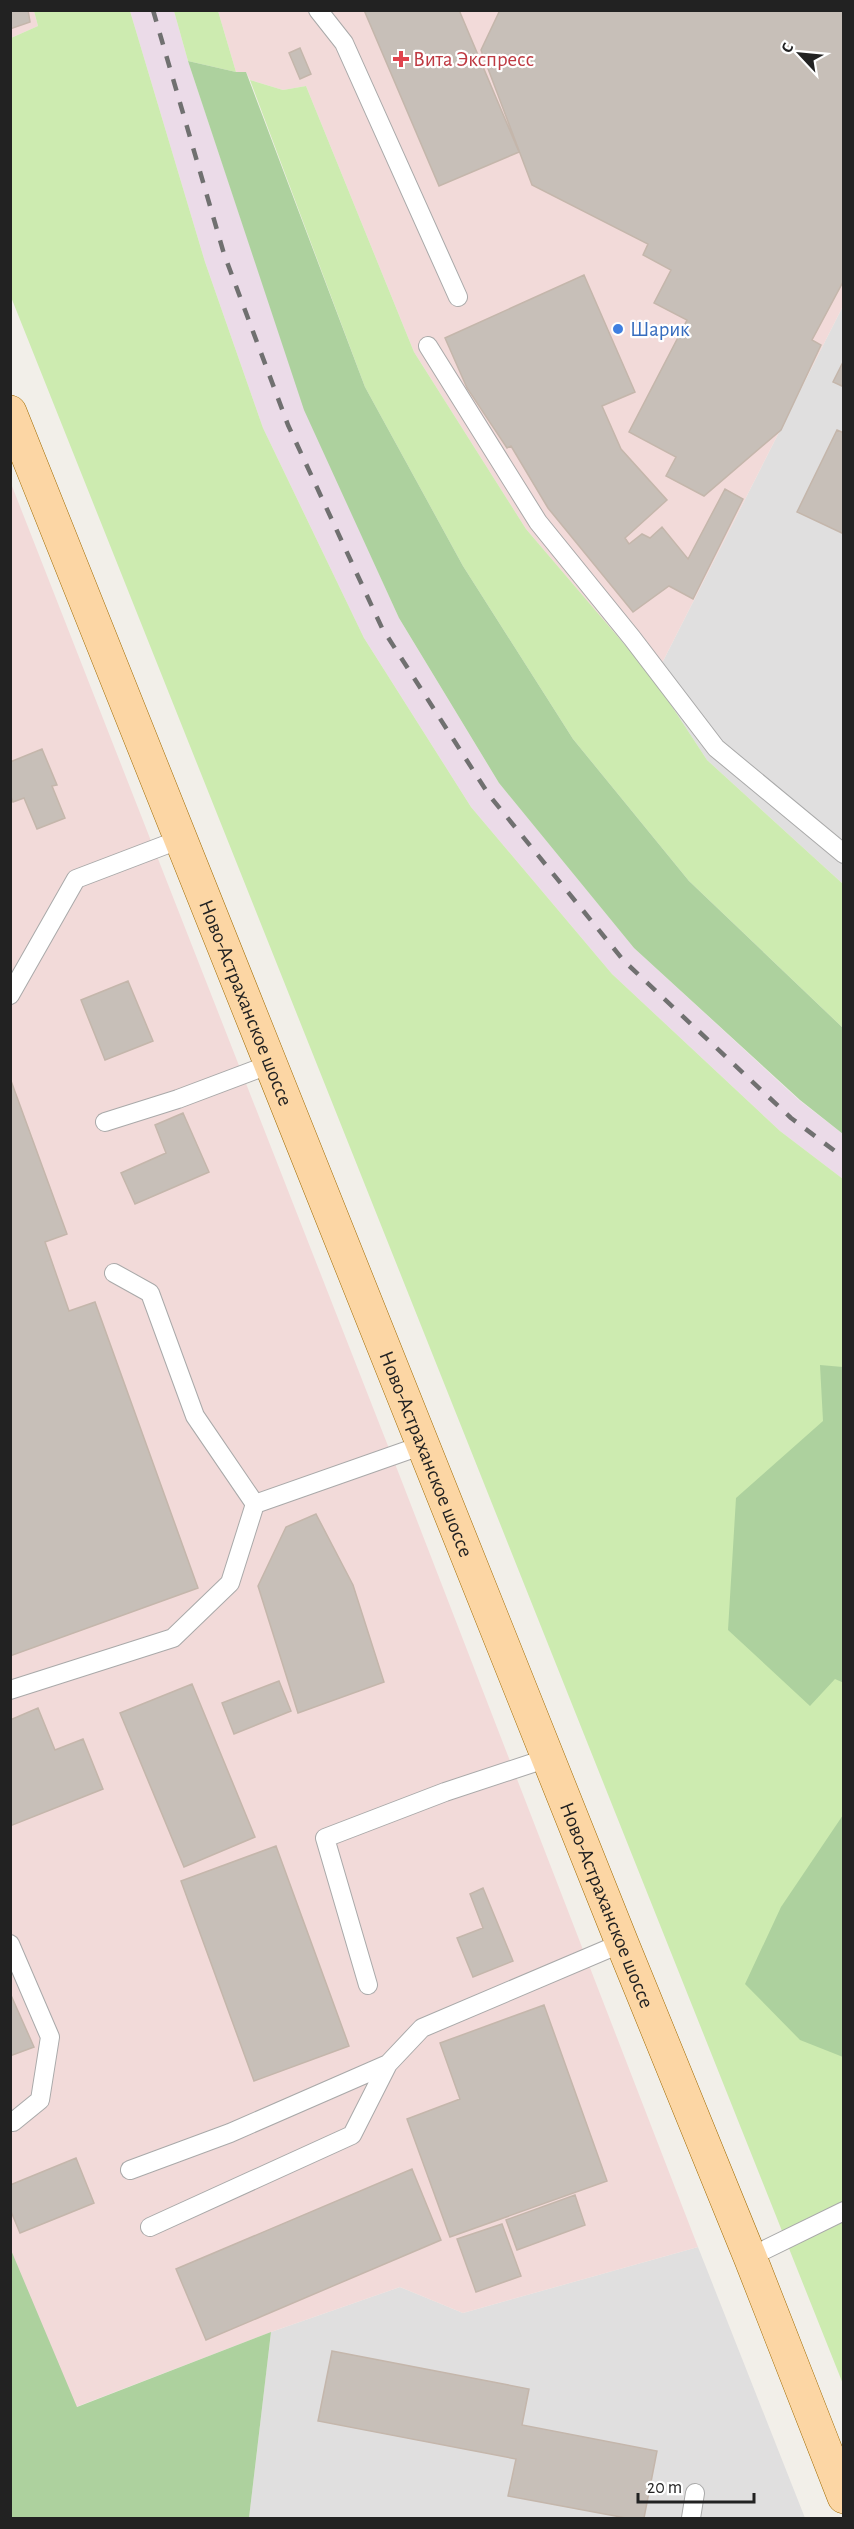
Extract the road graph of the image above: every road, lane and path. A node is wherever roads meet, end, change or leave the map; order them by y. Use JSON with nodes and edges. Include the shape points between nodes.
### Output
{"nodes":[{"id":1,"x":318,"y":10,"type":"edge"},
{"id":2,"x":458,"y":297,"type":"dead end"},
{"id":3,"x":428,"y":346,"type":"dead end"},
{"id":4,"x":10,"y":412,"type":"edge"},
{"id":5,"x":181,"y":839,"type":"junction"},
{"id":6,"x":843,"y":854,"type":"edge"},
{"id":7,"x":10,"y":995,"type":"edge"},
{"id":8,"x":272,"y":1064,"type":"junction"},
{"id":9,"x":105,"y":1122,"type":"dead end"},
{"id":10,"x":114,"y":1273,"type":"dead end"},
{"id":11,"x":423,"y":1445,"type":"junction"},
{"id":12,"x":255,"y":1504,"type":"junction"},
{"id":13,"x":10,"y":1690,"type":"edge"},
{"id":14,"x":548,"y":1758,"type":"junction"},
{"id":15,"x":622,"y":1942,"type":"junction"},
{"id":16,"x":10,"y":1944,"type":"edge"},
{"id":17,"x":368,"y":1985,"type":"dead end"},
{"id":18,"x":388,"y":2064,"type":"junction"},
{"id":19,"x":13,"y":2122,"type":"dead end"},
{"id":20,"x":130,"y":2170,"type":"dead end"},
{"id":21,"x":843,"y":2211,"type":"edge"},
{"id":22,"x":150,"y":2227,"type":"dead end"},
{"id":23,"x":750,"y":2257,"type":"junction"},
{"id":24,"x":695,"y":2493,"type":"dead end"},
{"id":25,"x":843,"y":2497,"type":"edge"},
{"id":26,"x":691,"y":2518,"type":"edge"}],
"edges":[{"from":1,"to":2,"type":"lane","via":[[344,43]]},
{"from":3,"to":6,"type":"lane","via":[[538,522],[716,748]]},
{"from":4,"to":5,"type":"main road","name":"Ново-Астраханское шоссе"},
{"from":5,"to":7,"type":"lane","via":[[76,879]]},
{"from":5,"to":8,"type":"main road","name":"Ново-Астраханское шоссе"},
{"from":8,"to":9,"type":"lane"},
{"from":8,"to":11,"type":"main road","name":"Ново-Астраханское шоссе"},
{"from":10,"to":12,"type":"lane","via":[[150,1293],[195,1416]]},
{"from":11,"to":12,"type":"lane"},
{"from":11,"to":14,"type":"main road","name":"Ново-Астраханское шоссе"},
{"from":12,"to":13,"type":"lane","via":[[231,1583],[173,1638]]},
{"from":14,"to":15,"type":"main road","name":"Ново-Астраханское шоссе"},
{"from":14,"to":17,"type":"lane","via":[[325,1838]]},
{"from":15,"to":18,"type":"lane","via":[[422,2028]]},
{"from":15,"to":23,"type":"main road","name":"Ново-Астраханское шоссе"},
{"from":16,"to":19,"type":"lane","via":[[50,2037],[40,2100]]},
{"from":18,"to":20,"type":"lane","via":[[230,2133]]},
{"from":18,"to":22,"type":"lane","via":[[352,2135]]},
{"from":21,"to":23,"type":"lane"},
{"from":23,"to":25,"type":"main road","name":"Ново-Астраханское шоссе"},
{"from":24,"to":26,"type":"lane"}]}
